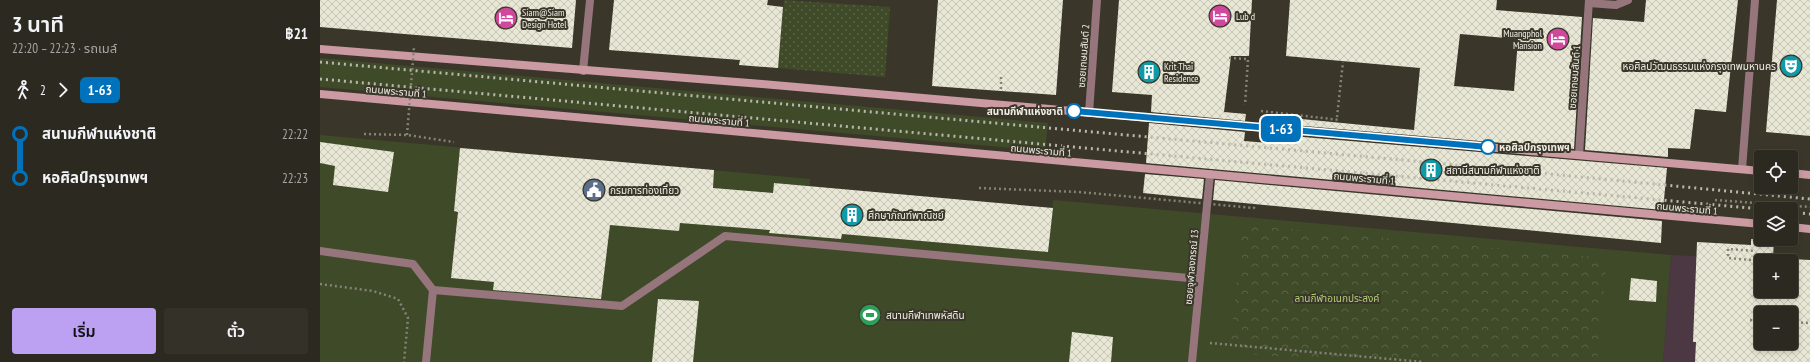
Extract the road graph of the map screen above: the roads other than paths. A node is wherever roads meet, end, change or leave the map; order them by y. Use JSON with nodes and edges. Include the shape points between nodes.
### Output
{"nodes":[{"id":1,"x":590,"y":0,"type":"edge"},
{"id":2,"x":1097,"y":0,"type":"edge"},
{"id":3,"x":1628,"y":0,"type":"edge"},
{"id":4,"x":1755,"y":0,"type":"edge"},
{"id":5,"x":1589,"y":1,"type":"edge"},
{"id":6,"x":320,"y":49,"type":"edge"},
{"id":7,"x":584,"y":71,"type":"junction"},
{"id":8,"x":320,"y":94,"type":"edge"},
{"id":9,"x":1089,"y":113,"type":"junction"},
{"id":10,"x":1579,"y":155,"type":"junction"},
{"id":11,"x":1742,"y":169,"type":"junction"},
{"id":12,"x":1754,"y":170,"type":"edge"},
{"id":13,"x":1210,"y":174,"type":"junction"},
{"id":14,"x":1798,"y":174,"type":"edge"},
{"id":15,"x":1810,"y":175,"type":"edge"},
{"id":16,"x":1754,"y":223,"type":"edge"},
{"id":17,"x":1798,"y":228,"type":"edge"},
{"id":18,"x":1810,"y":229,"type":"edge"},
{"id":19,"x":320,"y":251,"type":"edge"},
{"id":20,"x":1200,"y":278,"type":"junction"},
{"id":21,"x":433,"y":290,"type":"junction"},
{"id":22,"x":426,"y":362,"type":"edge"},
{"id":23,"x":1192,"y":362,"type":"edge"}],
"edges":[{"from":1,"to":7,"type":"street"},
{"from":2,"to":9,"type":"street","name":"ซอยเกษมสันต์ 2"},
{"from":3,"to":5,"type":"street","via":[[1616,4]]},
{"from":4,"to":11,"type":"street"},
{"from":5,"to":10,"type":"street","name":"ซอยเกษมสันต์ 1"},
{"from":6,"to":7,"type":"main road"},
{"from":7,"to":9,"type":"main road"},
{"from":8,"to":13,"type":"main road","name":"ถนนพระรามที่ 1"},
{"from":9,"to":10,"type":"main road"},
{"from":10,"to":11,"type":"main road"},
{"from":11,"to":12,"type":"main road"},
{"from":13,"to":16,"type":"main road","name":"ถนนพระรามที่ 1"},
{"from":13,"to":20,"type":"street","name":"ซอยจุฬาลงกรณ์ 13"},
{"from":14,"to":15,"type":"main road"},
{"from":17,"to":18,"type":"main road"},
{"from":19,"to":21,"type":"street","via":[[413,264]]},
{"from":20,"to":21,"type":"street","via":[[724,236],[622,306]]},
{"from":20,"to":23,"type":"street","name":"ซอยจุฬาลงกรณ์ 13"},
{"from":21,"to":22,"type":"street"}]}
